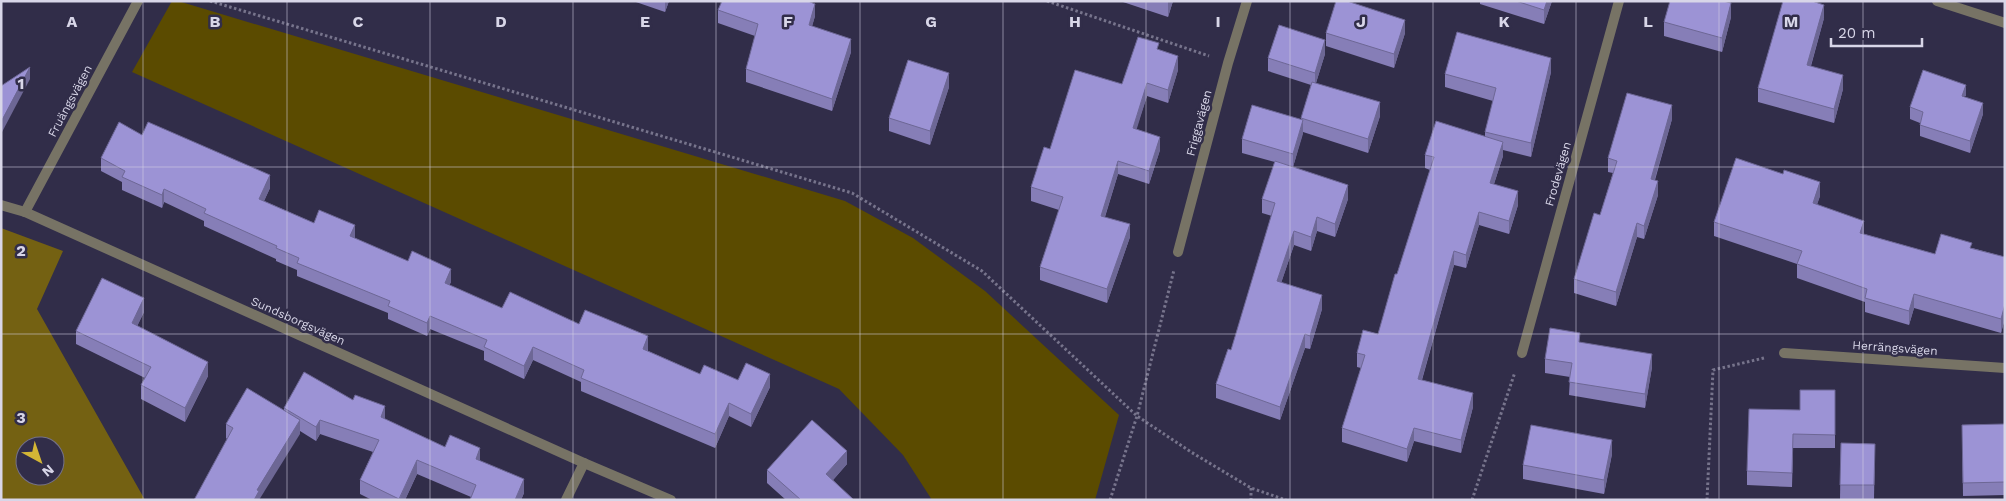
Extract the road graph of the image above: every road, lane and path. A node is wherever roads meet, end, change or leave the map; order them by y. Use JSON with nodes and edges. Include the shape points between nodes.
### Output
{"nodes":[{"id":1,"x":138,"y":1,"type":"edge"},
{"id":2,"x":210,"y":1,"type":"edge"},
{"id":3,"x":1048,"y":1,"type":"edge"},
{"id":4,"x":1247,"y":1,"type":"edge"},
{"id":5,"x":1620,"y":1,"type":"edge"},
{"id":6,"x":1937,"y":1,"type":"edge"},
{"id":7,"x":2005,"y":23,"type":"edge"},
{"id":8,"x":1228,"y":63,"type":"junction"},
{"id":9,"x":1,"y":205,"type":"edge"},
{"id":10,"x":25,"y":212,"type":"junction"},
{"id":11,"x":1178,"y":252,"type":"joint"},
{"id":12,"x":1522,"y":353,"type":"joint"},
{"id":13,"x":1784,"y":353,"type":"joint"},
{"id":14,"x":2005,"y":368,"type":"edge"},
{"id":15,"x":1137,"y":416,"type":"junction"},
{"id":16,"x":584,"y":463,"type":"junction"},
{"id":17,"x":1251,"y":488,"type":"junction"},
{"id":18,"x":566,"y":500,"type":"edge"},
{"id":19,"x":672,"y":500,"type":"edge"},
{"id":20,"x":1110,"y":500,"type":"edge"},
{"id":21,"x":1251,"y":500,"type":"edge"},
{"id":22,"x":1286,"y":500,"type":"edge"},
{"id":23,"x":1472,"y":500,"type":"edge"},
{"id":24,"x":1707,"y":500,"type":"edge"}],
"edges":[{"from":1,"to":10,"type":"street","name":"Fruängsvägen"},
{"from":2,"to":15,"type":"path","via":[[852,193],[982,271]]},
{"from":3,"to":8,"type":"path"},
{"from":4,"to":8,"type":"street","name":"Friggavägen"},
{"from":5,"to":12,"type":"street","name":"Frodevägen"},
{"from":6,"to":7,"type":"street"},
{"from":8,"to":11,"type":"street","name":"Friggavägen"},
{"from":9,"to":10,"type":"street","name":"Sundsborgsvägen"},
{"from":10,"to":16,"type":"street","name":"Sundsborgsvägen"},
{"from":11,"to":15,"type":"path"},
{"from":12,"to":23,"type":"path"},
{"from":13,"to":14,"type":"street","name":"Herrängsvägen"},
{"from":13,"to":24,"type":"path","via":[[1713,370]]},
{"from":15,"to":17,"type":"path"},
{"from":15,"to":20,"type":"path"},
{"from":16,"to":18,"type":"street"},
{"from":16,"to":19,"type":"street","name":"Sundsborgsvägen"},
{"from":17,"to":21,"type":"path"},
{"from":17,"to":22,"type":"path"}]}
